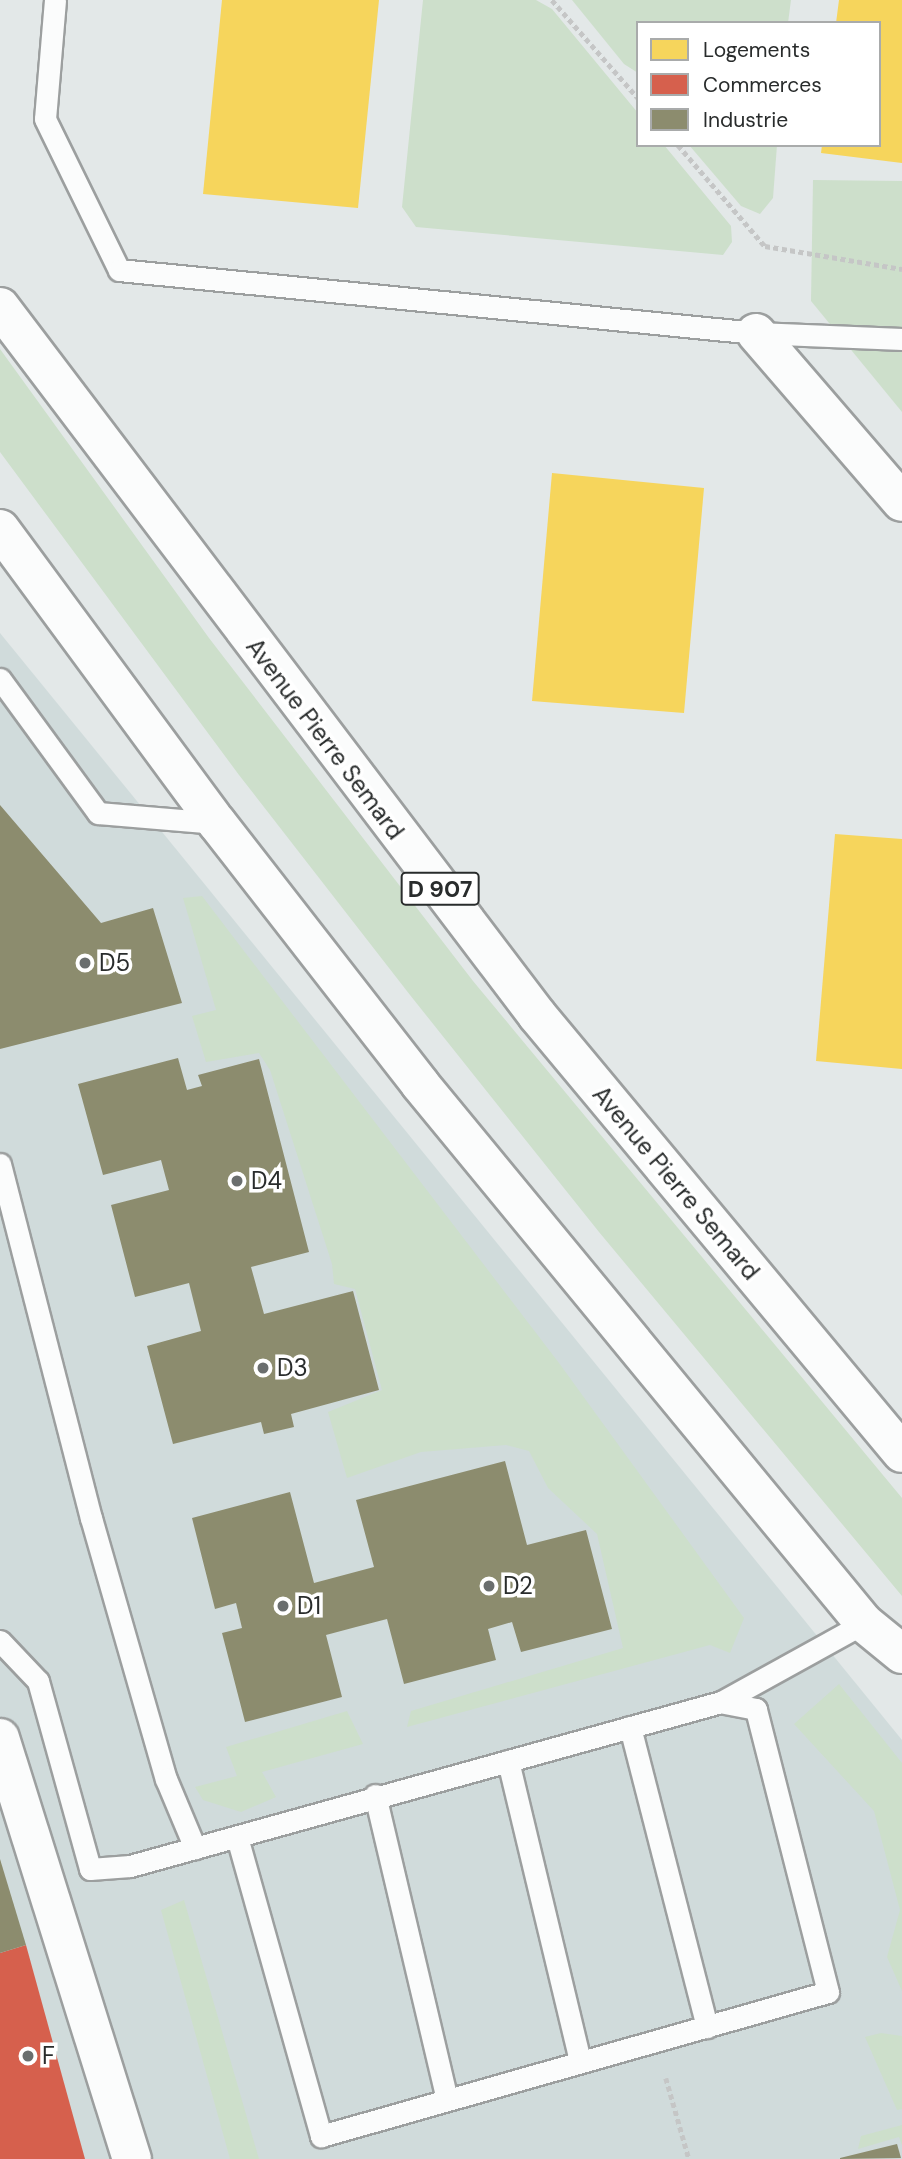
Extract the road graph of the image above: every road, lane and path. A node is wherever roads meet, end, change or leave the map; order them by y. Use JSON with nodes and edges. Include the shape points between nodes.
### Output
{"nodes":[{"id":1,"x":55,"y":0,"type":"edge"},
{"id":2,"x":552,"y":0,"type":"edge"},
{"id":3,"x":636,"y":96,"type":"edge"},
{"id":4,"x":680,"y":147,"type":"edge"},
{"id":5,"x":902,"y":269,"type":"edge"},
{"id":6,"x":0,"y":307,"type":"edge"},
{"id":7,"x":756,"y":333,"type":"junction"},
{"id":8,"x":902,"y":339,"type":"edge"},
{"id":9,"x":902,"y":502,"type":"edge"},
{"id":10,"x":0,"y":529,"type":"edge"},
{"id":11,"x":0,"y":679,"type":"edge"},
{"id":12,"x":217,"y":823,"type":"junction"},
{"id":13,"x":0,"y":1164,"type":"edge"},
{"id":14,"x":902,"y":1452,"type":"edge"},
{"id":15,"x":864,"y":1623,"type":"junction"},
{"id":16,"x":0,"y":1641,"type":"edge"},
{"id":17,"x":902,"y":1654,"type":"edge"},
{"id":18,"x":902,"y":1675,"type":"edge"},
{"id":19,"x":721,"y":1702,"type":"junction"},
{"id":20,"x":630,"y":1727,"type":"junction"},
{"id":21,"x":0,"y":1738,"type":"edge"},
{"id":22,"x":508,"y":1761,"type":"junction"},
{"id":23,"x":375,"y":1795,"type":"junction"},
{"id":24,"x":237,"y":1837,"type":"junction"},
{"id":25,"x":195,"y":1848,"type":"junction"},
{"id":26,"x":707,"y":2027,"type":"junction"},
{"id":27,"x":655,"y":2041,"type":"junction"},
{"id":28,"x":580,"y":2062,"type":"junction"},
{"id":29,"x":447,"y":2100,"type":"junction"},
{"id":30,"x":132,"y":2159,"type":"edge"},
{"id":31,"x":689,"y":2159,"type":"edge"}],
"edges":[{"from":1,"to":7,"type":"lane","via":[[45,119],[119,270]]},
{"from":2,"to":3,"type":"path"},
{"from":4,"to":5,"type":"path","via":[[765,246]]},
{"from":6,"to":14,"type":"main road","name":"Avenue Pierre Semard","number":"D 907","via":[[537,1015]]},
{"from":7,"to":8,"type":"lane"},
{"from":7,"to":9,"type":"main road"},
{"from":10,"to":12,"type":"main road"},
{"from":11,"to":12,"type":"lane","via":[[98,813]]},
{"from":12,"to":15,"type":"main road","via":[[613,1322]]},
{"from":13,"to":25,"type":"lane","via":[[151,1727],[166,1779]]},
{"from":15,"to":17,"type":"main road"},
{"from":15,"to":18,"type":"main road"},
{"from":15,"to":19,"type":"lane"},
{"from":16,"to":25,"type":"lane","via":[[38,1681],[90,1869],[130,1866]]},
{"from":19,"to":20,"type":"lane"},
{"from":19,"to":26,"type":"lane","via":[[756,1709],[828,1992]]},
{"from":20,"to":22,"type":"lane"},
{"from":20,"to":26,"type":"lane"},
{"from":21,"to":30,"type":"main road"},
{"from":22,"to":23,"type":"lane"},
{"from":22,"to":28,"type":"lane"},
{"from":23,"to":24,"type":"lane"},
{"from":23,"to":29,"type":"lane"},
{"from":24,"to":25,"type":"lane"},
{"from":24,"to":29,"type":"lane","via":[[321,2136]]},
{"from":26,"to":27,"type":"lane"},
{"from":27,"to":28,"type":"lane"},
{"from":27,"to":31,"type":"path"},
{"from":28,"to":29,"type":"lane"}]}
